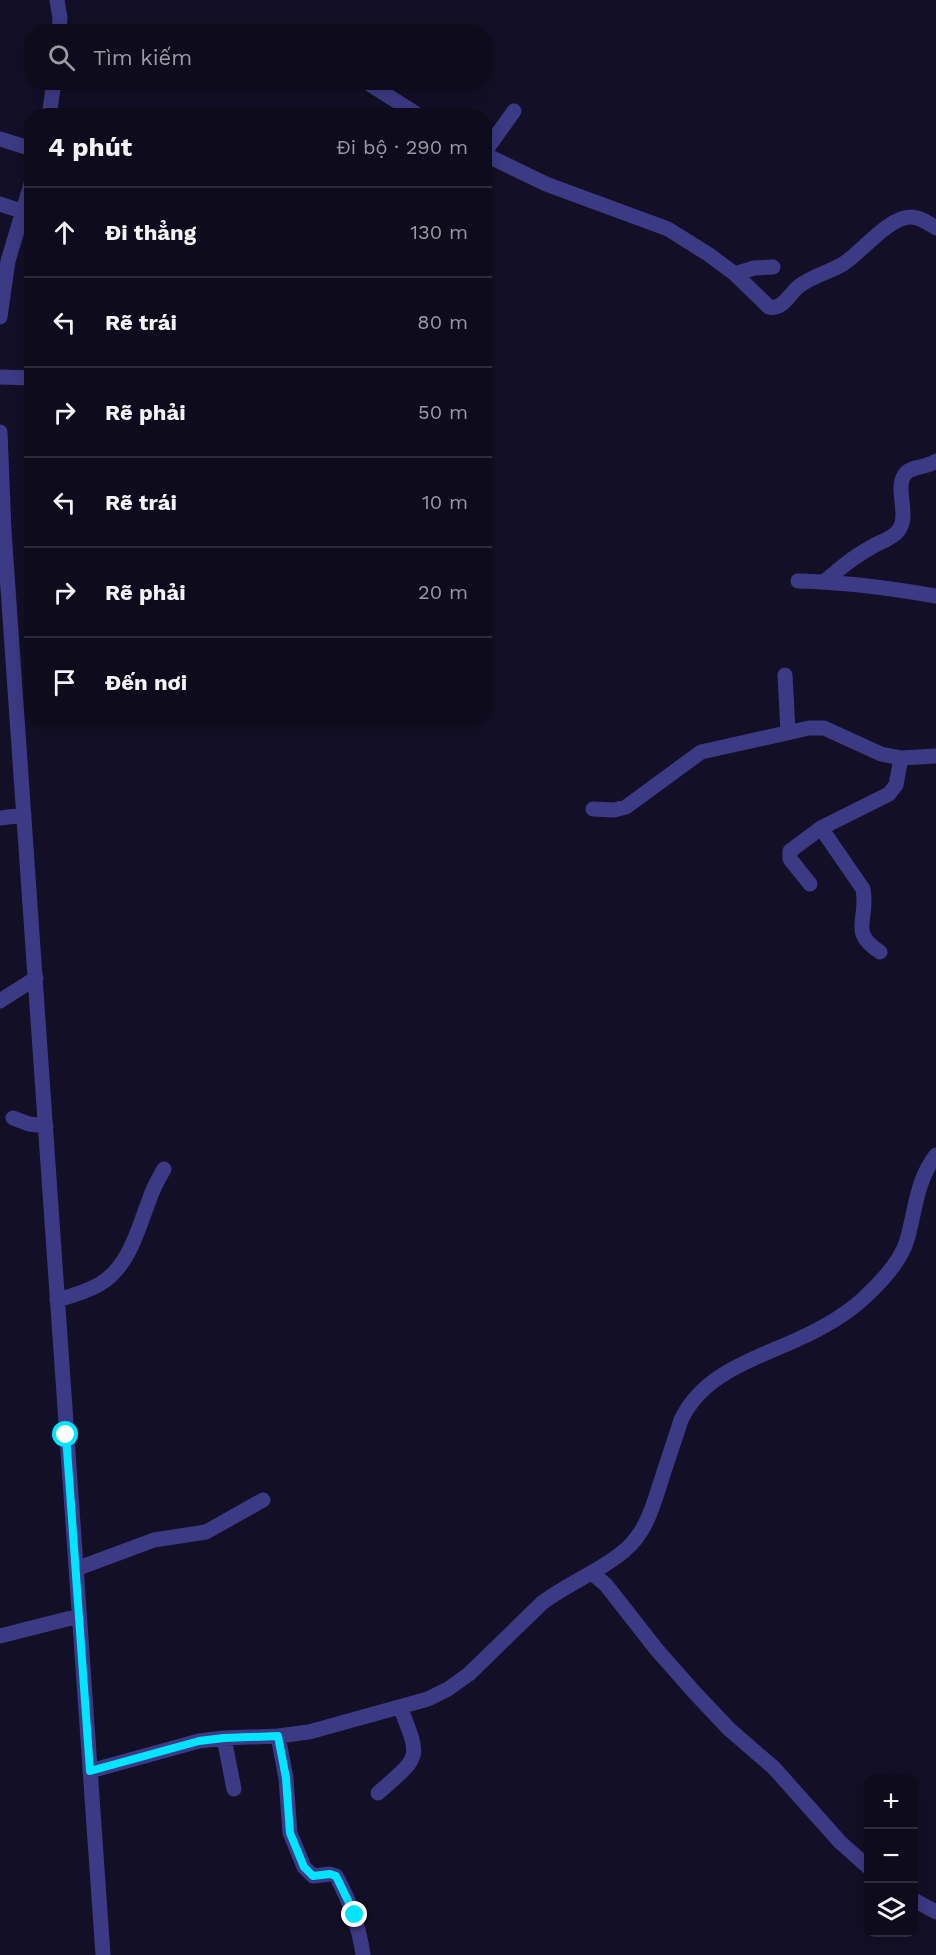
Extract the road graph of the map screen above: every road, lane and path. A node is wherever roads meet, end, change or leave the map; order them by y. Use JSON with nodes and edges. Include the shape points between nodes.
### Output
{"nodes":[{"id":1,"x":57,"y":0,"type":"edge"},
{"id":2,"x":60,"y":24,"type":"edge"},
{"id":3,"x":53,"y":90,"type":"edge"},
{"id":4,"x":379,"y":90,"type":"edge"},
{"id":5,"x":50,"y":108,"type":"edge"},
{"id":6,"x":407,"y":108,"type":"edge"},
{"id":7,"x":513,"y":111,"type":"dead end"},
{"id":8,"x":0,"y":139,"type":"edge"},
{"id":9,"x":492,"y":142,"type":"edge"},
{"id":10,"x":24,"y":146,"type":"edge"},
{"id":11,"x":492,"y":158,"type":"edge"},
{"id":12,"x":0,"y":204,"type":"edge"},
{"id":13,"x":24,"y":212,"type":"joint"},
{"id":14,"x":936,"y":228,"type":"edge"},
{"id":15,"x":773,"y":267,"type":"dead end"},
{"id":16,"x":735,"y":274,"type":"junction"},
{"id":17,"x":0,"y":317,"type":"edge"},
{"id":18,"x":0,"y":377,"type":"edge"},
{"id":19,"x":24,"y":378,"type":"edge"},
{"id":20,"x":0,"y":432,"type":"edge"},
{"id":21,"x":936,"y":461,"type":"edge"},
{"id":22,"x":798,"y":581,"type":"dead end"},
{"id":23,"x":825,"y":581,"type":"junction"},
{"id":24,"x":936,"y":596,"type":"edge"},
{"id":25,"x":785,"y":675,"type":"dead end"},
{"id":26,"x":788,"y":732,"type":"junction"},
{"id":27,"x":936,"y":756,"type":"edge"},
{"id":28,"x":901,"y":758,"type":"junction"},
{"id":29,"x":593,"y":809,"type":"dead end"},
{"id":30,"x":24,"y":815,"type":"junction"},
{"id":31,"x":0,"y":818,"type":"edge"},
{"id":32,"x":821,"y":828,"type":"junction"},
{"id":33,"x":810,"y":884,"type":"dead end"},
{"id":34,"x":880,"y":952,"type":"dead end"},
{"id":35,"x":36,"y":978,"type":"junction"},
{"id":36,"x":0,"y":1001,"type":"edge"},
{"id":37,"x":13,"y":1118,"type":"dead end"},
{"id":38,"x":46,"y":1126,"type":"junction"},
{"id":39,"x":936,"y":1155,"type":"edge"},
{"id":40,"x":164,"y":1169,"type":"dead end"},
{"id":41,"x":57,"y":1300,"type":"junction"},
{"id":42,"x":263,"y":1500,"type":"dead end"},
{"id":43,"x":76,"y":1569,"type":"junction"},
{"id":44,"x":592,"y":1573,"type":"junction"},
{"id":45,"x":79,"y":1616,"type":"junction"},
{"id":46,"x":0,"y":1636,"type":"edge"},
{"id":47,"x":399,"y":1707,"type":"junction"},
{"id":48,"x":278,"y":1736,"type":"junction"},
{"id":49,"x":224,"y":1738,"type":"junction"},
{"id":50,"x":90,"y":1771,"type":"junction"},
{"id":51,"x":234,"y":1789,"type":"dead end"},
{"id":52,"x":378,"y":1793,"type":"dead end"},
{"id":53,"x":864,"y":1863,"type":"edge"},
{"id":54,"x":918,"y":1902,"type":"edge"},
{"id":55,"x":936,"y":1912,"type":"edge"},
{"id":56,"x":103,"y":1955,"type":"edge"},
{"id":57,"x":363,"y":1955,"type":"edge"}],
"edges":[{"from":1,"to":2,"type":"street"},
{"from":3,"to":5,"type":"street"},
{"from":4,"to":6,"type":"street"},
{"from":7,"to":9,"type":"street"},
{"from":8,"to":10,"type":"street"},
{"from":11,"to":16,"type":"street","via":[[546,184],[668,229]]},
{"from":12,"to":13,"type":"street"},
{"from":13,"to":17,"type":"street","via":[[8,261]]},
{"from":14,"to":16,"type":"street","via":[[920,219],[900,219],[846,262],[807,280],[775,308],[769,307]]},
{"from":15,"to":16,"type":"street","via":[[754,267]]},
{"from":18,"to":19,"type":"street"},
{"from":20,"to":30,"type":"street"},
{"from":21,"to":23,"type":"street","via":[[907,472],[903,479],[902,525],[897,533],[845,563]]},
{"from":22,"to":23,"type":"street"},
{"from":23,"to":24,"type":"street"},
{"from":25,"to":26,"type":"street"},
{"from":26,"to":28,"type":"street","via":[[824,728],[881,754]]},
{"from":26,"to":29,"type":"street","via":[[701,752],[626,807]]},
{"from":27,"to":28,"type":"street"},
{"from":28,"to":32,"type":"street","via":[[896,785],[889,794]]},
{"from":30,"to":31,"type":"street"},
{"from":30,"to":35,"type":"street"},
{"from":32,"to":33,"type":"street","via":[[790,851],[790,859]]},
{"from":32,"to":34,"type":"street","via":[[863,889],[862,934]]},
{"from":35,"to":36,"type":"street"},
{"from":35,"to":38,"type":"street"},
{"from":37,"to":38,"type":"street"},
{"from":38,"to":41,"type":"street"},
{"from":39,"to":44,"type":"street","via":[[922,1175],[906,1242],[896,1263],[847,1312],[742,1364],[702,1390],[681,1420],[648,1521],[637,1539]]},
{"from":40,"to":41,"type":"street","via":[[135,1241],[114,1273],[79,1294]]},
{"from":41,"to":43,"type":"street"},
{"from":42,"to":43,"type":"street","via":[[206,1532],[154,1540]]},
{"from":43,"to":45,"type":"street"},
{"from":44,"to":47,"type":"street","via":[[542,1603],[469,1674],[448,1689]]},
{"from":44,"to":53,"type":"street","via":[[729,1729],[774,1768]]},
{"from":45,"to":46,"type":"street"},
{"from":45,"to":50,"type":"street"},
{"from":47,"to":48,"type":"street","via":[[309,1732]]},
{"from":47,"to":52,"type":"street","via":[[415,1753],[404,1770]]},
{"from":48,"to":49,"type":"street"},
{"from":48,"to":57,"type":"street","via":[[290,1833],[304,1867],[313,1876],[336,1876],[355,1915]]},
{"from":49,"to":50,"type":"street","via":[[199,1741]]},
{"from":49,"to":51,"type":"street"},
{"from":50,"to":56,"type":"street"},
{"from":54,"to":55,"type":"street"}]}
